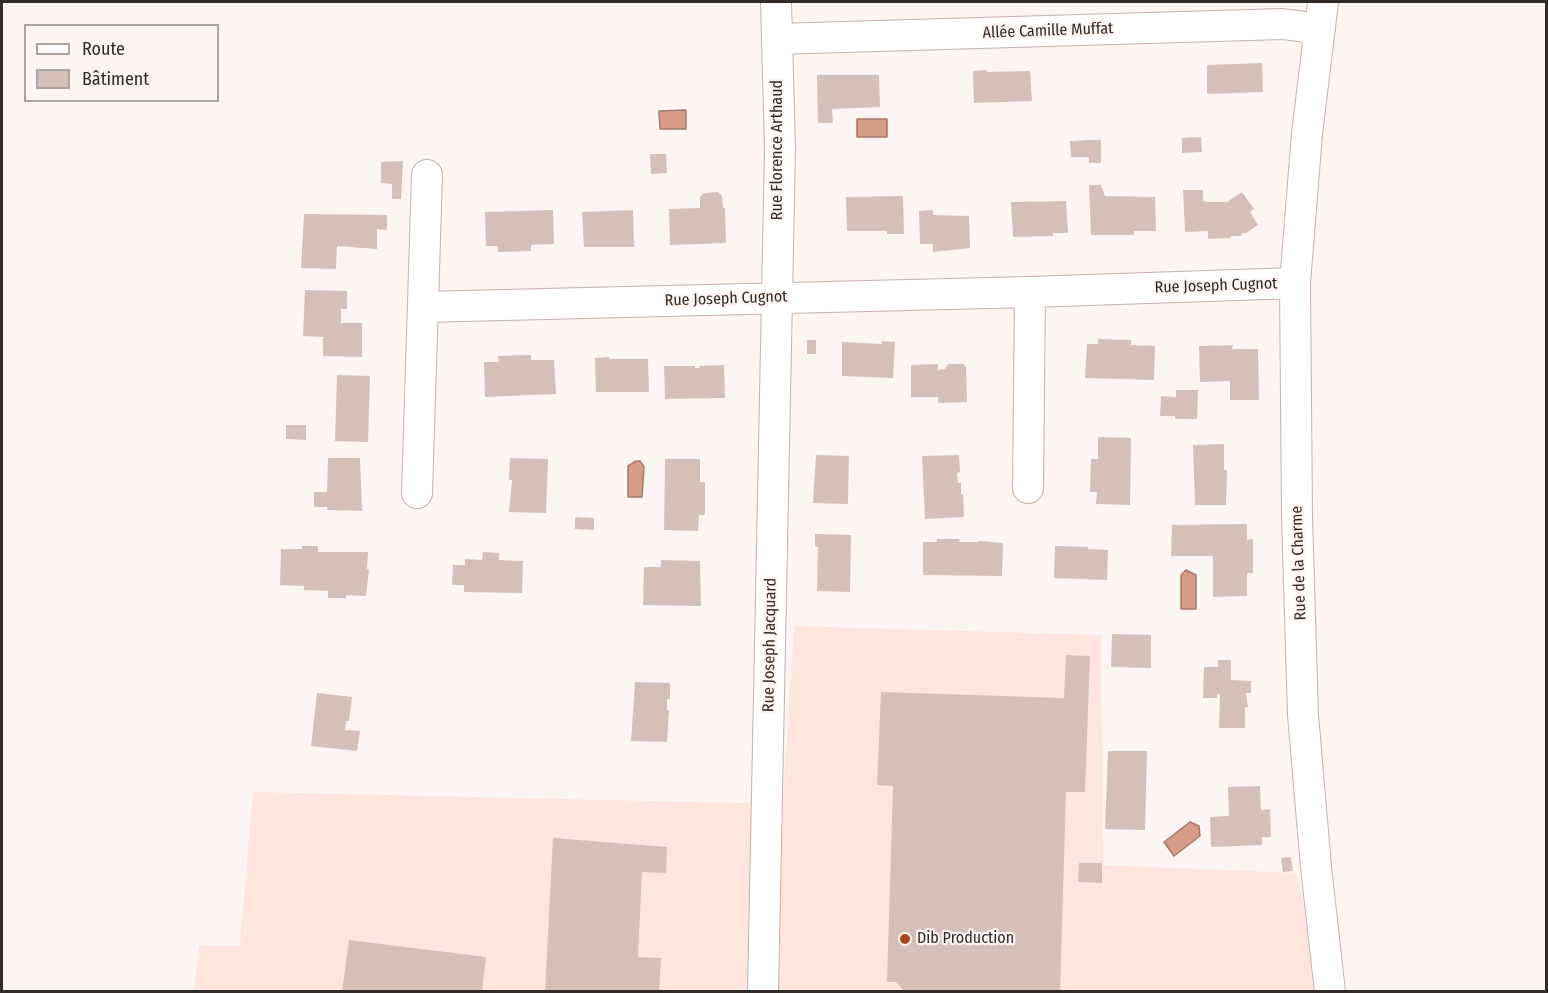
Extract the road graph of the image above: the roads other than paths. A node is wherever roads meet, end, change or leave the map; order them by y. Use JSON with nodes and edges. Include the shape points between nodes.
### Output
{"nodes":[{"id":1,"x":776,"y":2,"type":"edge"},
{"id":2,"x":1321,"y":15,"type":"edge"},
{"id":3,"x":777,"y":39,"type":"junction"},
{"id":4,"x":427,"y":175,"type":"dead end"},
{"id":5,"x":1295,"y":283,"type":"junction"},
{"id":6,"x":1030,"y":292,"type":"junction"},
{"id":7,"x":777,"y":298,"type":"junction"},
{"id":8,"x":423,"y":308,"type":"junction"},
{"id":9,"x":1028,"y":488,"type":"dead end"},
{"id":10,"x":417,"y":493,"type":"dead end"},
{"id":11,"x":763,"y":992,"type":"edge"},
{"id":12,"x":1330,"y":992,"type":"edge"}],
"edges":[{"from":1,"to":3,"type":"street","name":"Rue Florence Arthaud"},
{"from":2,"to":3,"type":"street","name":"Allée Camille Muffat","via":[[1282,24]]},
{"from":2,"to":5,"type":"street","name":"Rue de la Charme"},
{"from":3,"to":7,"type":"street","name":"Rue Florence Arthaud"},
{"from":4,"to":8,"type":"street"},
{"from":5,"to":6,"type":"street","name":"Rue Joseph Cugnot"},
{"from":5,"to":12,"type":"street","name":"Rue de la Charme","via":[[1304,715]]},
{"from":6,"to":7,"type":"street","name":"Rue Joseph Cugnot"},
{"from":6,"to":9,"type":"street"},
{"from":7,"to":8,"type":"street","name":"Rue Joseph Cugnot"},
{"from":7,"to":11,"type":"street","name":"Rue Joseph Jacquard"},
{"from":8,"to":10,"type":"street"}]}
